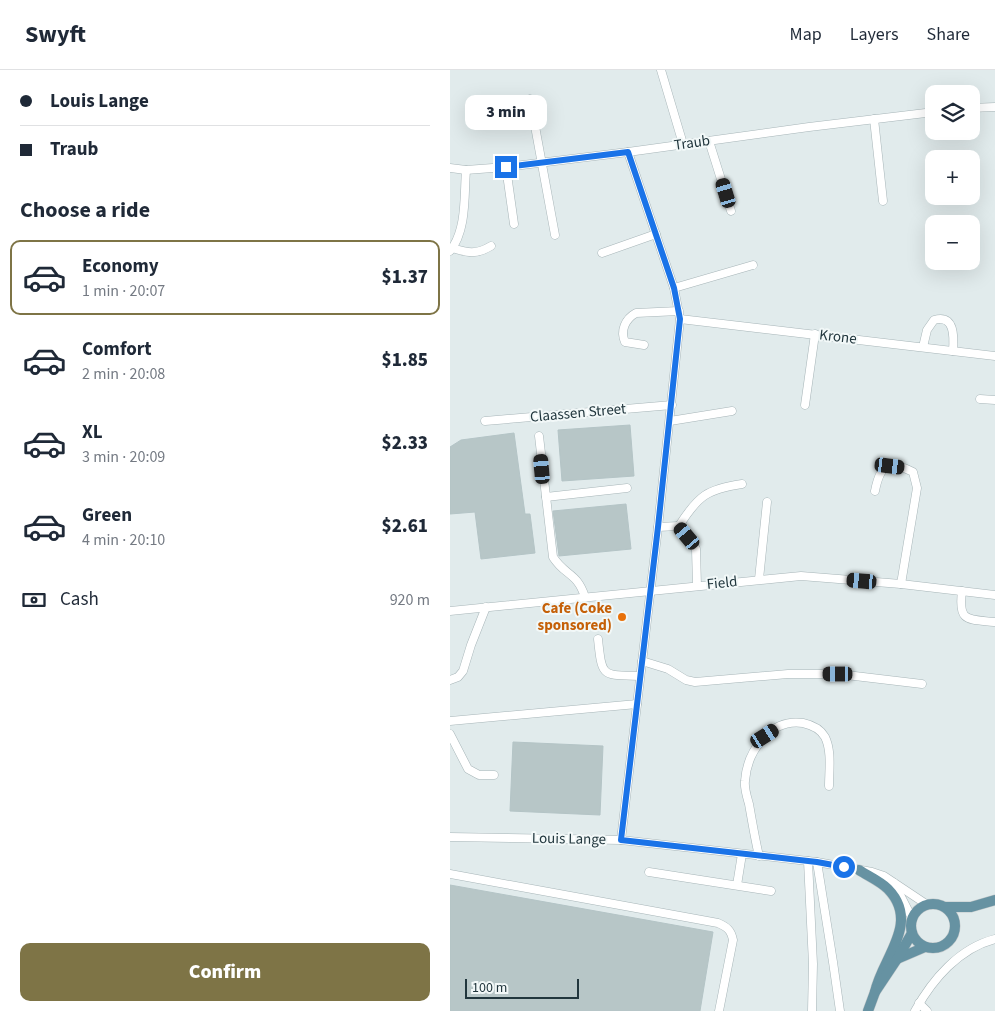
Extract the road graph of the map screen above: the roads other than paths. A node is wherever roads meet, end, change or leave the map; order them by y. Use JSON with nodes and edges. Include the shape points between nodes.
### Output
{"nodes":[{"id":1,"x":661,"y":70,"type":"edge"},
{"id":2,"x":530,"y":98,"type":"dead end"},
{"id":3,"x":995,"y":106,"type":"edge"},
{"id":4,"x":980,"y":107,"type":"edge"},
{"id":5,"x":925,"y":113,"type":"edge"},
{"id":6,"x":874,"y":119,"type":"junction"},
{"id":7,"x":709,"y":141,"type":"junction"},
{"id":8,"x":683,"y":144,"type":"junction"},
{"id":9,"x":628,"y":152,"type":"junction"},
{"id":10,"x":543,"y":162,"type":"junction"},
{"id":11,"x":506,"y":167,"type":"junction"},
{"id":12,"x":450,"y":168,"type":"edge"},
{"id":13,"x":466,"y":170,"type":"junction"},
{"id":14,"x":882,"y":201,"type":"dead end"},
{"id":15,"x":731,"y":211,"type":"dead end"},
{"id":16,"x":514,"y":224,"type":"dead end"},
{"id":17,"x":555,"y":234,"type":"dead end"},
{"id":18,"x":656,"y":234,"type":"junction"},
{"id":19,"x":491,"y":246,"type":"dead end"},
{"id":20,"x":451,"y":250,"type":"edge"},
{"id":21,"x":602,"y":253,"type":"dead end"},
{"id":22,"x":753,"y":265,"type":"dead end"},
{"id":23,"x":674,"y":288,"type":"junction"},
{"id":24,"x":679,"y":310,"type":"junction"},
{"id":25,"x":680,"y":319,"type":"junction"},
{"id":26,"x":815,"y":334,"type":"junction"},
{"id":27,"x":644,"y":345,"type":"dead end"},
{"id":28,"x":923,"y":347,"type":"junction"},
{"id":29,"x":953,"y":351,"type":"junction"},
{"id":30,"x":995,"y":356,"type":"edge"},
{"id":31,"x":980,"y":399,"type":"dead end"},
{"id":32,"x":995,"y":400,"type":"edge"},
{"id":33,"x":672,"y":405,"type":"junction"},
{"id":34,"x":804,"y":405,"type":"dead end"},
{"id":35,"x":732,"y":411,"type":"dead end"},
{"id":36,"x":485,"y":421,"type":"dead end"},
{"id":37,"x":670,"y":421,"type":"junction"},
{"id":38,"x":539,"y":436,"type":"dead end"},
{"id":39,"x":742,"y":484,"type":"dead end"},
{"id":40,"x":626,"y":488,"type":"dead end"},
{"id":41,"x":875,"y":491,"type":"dead end"},
{"id":42,"x":546,"y":497,"type":"junction"},
{"id":43,"x":767,"y":502,"type":"dead end"},
{"id":44,"x":679,"y":526,"type":"junction"},
{"id":45,"x":658,"y":527,"type":"junction"},
{"id":46,"x":758,"y":579,"type":"junction"},
{"id":47,"x":901,"y":584,"type":"junction"},
{"id":48,"x":697,"y":586,"type":"junction"},
{"id":49,"x":650,"y":591,"type":"junction"},
{"id":50,"x":962,"y":591,"type":"junction"},
{"id":51,"x":995,"y":596,"type":"edge"},
{"id":52,"x":585,"y":597,"type":"junction"},
{"id":53,"x":486,"y":607,"type":"junction"},
{"id":54,"x":450,"y":611,"type":"edge"},
{"id":55,"x":994,"y":622,"type":"edge"},
{"id":56,"x":598,"y":639,"type":"dead end"},
{"id":57,"x":642,"y":661,"type":"junction"},
{"id":58,"x":640,"y":676,"type":"junction"},
{"id":59,"x":450,"y":680,"type":"edge"},
{"id":60,"x":922,"y":684,"type":"dead end"},
{"id":61,"x":637,"y":704,"type":"junction"},
{"id":62,"x":450,"y":721,"type":"edge"},
{"id":63,"x":450,"y":734,"type":"edge"},
{"id":64,"x":494,"y":775,"type":"dead end"},
{"id":65,"x":829,"y":786,"type":"dead end"},
{"id":66,"x":450,"y":837,"type":"edge"},
{"id":67,"x":621,"y":840,"type":"junction"},
{"id":68,"x":742,"y":854,"type":"junction"},
{"id":69,"x":759,"y":856,"type":"junction"},
{"id":70,"x":808,"y":861,"type":"junction"},
{"id":71,"x":817,"y":862,"type":"junction"},
{"id":72,"x":859,"y":870,"type":"junction"},
{"id":73,"x":648,"y":872,"type":"dead end"},
{"id":74,"x":450,"y":874,"type":"edge"},
{"id":75,"x":893,"y":882,"type":"junction"},
{"id":76,"x":737,"y":885,"type":"junction"},
{"id":77,"x":771,"y":891,"type":"dead end"},
{"id":78,"x":995,"y":900,"type":"edge"},
{"id":79,"x":926,"y":904,"type":"junction"},
{"id":80,"x":971,"y":906,"type":"junction"},
{"id":81,"x":945,"y":907,"type":"junction"},
{"id":82,"x":912,"y":918,"type":"junction"},
{"id":83,"x":954,"y":923,"type":"junction"},
{"id":84,"x":912,"y":932,"type":"junction"},
{"id":85,"x":995,"y":939,"type":"edge"},
{"id":86,"x":925,"y":947,"type":"junction"},
{"id":87,"x":897,"y":959,"type":"junction"},
{"id":88,"x":875,"y":992,"type":"junction"},
{"id":89,"x":919,"y":1003,"type":"junction"},
{"id":90,"x":719,"y":1011,"type":"edge"},
{"id":91,"x":812,"y":1011,"type":"edge"},
{"id":92,"x":840,"y":1011,"type":"edge"},
{"id":93,"x":868,"y":1011,"type":"edge"},
{"id":94,"x":915,"y":1011,"type":"edge"},
{"id":95,"x":927,"y":1011,"type":"edge"}],
"edges":[{"from":1,"to":8,"type":"street"},
{"from":2,"to":10,"type":"street"},
{"from":3,"to":4,"type":"street"},
{"from":5,"to":6,"type":"street","name":"Traub"},
{"from":6,"to":7,"type":"street","name":"Traub"},
{"from":6,"to":14,"type":"street"},
{"from":7,"to":8,"type":"street","name":"Traub"},
{"from":7,"to":15,"type":"street"},
{"from":8,"to":9,"type":"street","name":"Traub"},
{"from":9,"to":10,"type":"street","name":"Traub"},
{"from":9,"to":18,"type":"street"},
{"from":10,"to":11,"type":"street","name":"Traub"},
{"from":10,"to":17,"type":"street"},
{"from":11,"to":13,"type":"street","name":"Traub"},
{"from":11,"to":16,"type":"street"},
{"from":12,"to":13,"type":"street","name":"Traub"},
{"from":13,"to":20,"type":"street","via":[[462,221]]},
{"from":18,"to":21,"type":"street"},
{"from":18,"to":23,"type":"street"},
{"from":19,"to":20,"type":"street","via":[[469,254]]},
{"from":22,"to":23,"type":"street"},
{"from":23,"to":24,"type":"street"},
{"from":24,"to":25,"type":"street"},
{"from":24,"to":27,"type":"street","via":[[631,315],[622,336],[625,342]]},
{"from":25,"to":26,"type":"street","name":"Krone"},
{"from":25,"to":33,"type":"street"},
{"from":26,"to":28,"type":"street","name":"Krone"},
{"from":26,"to":34,"type":"street"},
{"from":28,"to":29,"type":"street","name":"Krone"},
{"from":28,"to":29,"type":"street","via":[[929,326],[940,319],[953,329]]},
{"from":29,"to":30,"type":"street","name":"Krone"},
{"from":31,"to":32,"type":"street"},
{"from":33,"to":36,"type":"street","name":"Claassen Street"},
{"from":33,"to":37,"type":"street"},
{"from":35,"to":37,"type":"street"},
{"from":37,"to":45,"type":"street"},
{"from":38,"to":42,"type":"street"},
{"from":39,"to":44,"type":"street","via":[[713,490],[698,499]]},
{"from":40,"to":42,"type":"street"},
{"from":41,"to":47,"type":"street","via":[[879,472],[884,468],[902,467],[913,472],[917,488]]},
{"from":42,"to":52,"type":"street","via":[[552,557],[576,578]]},
{"from":43,"to":46,"type":"street"},
{"from":44,"to":45,"type":"street"},
{"from":44,"to":48,"type":"street","via":[[696,549]]},
{"from":45,"to":49,"type":"street"},
{"from":46,"to":47,"type":"street","name":"Field","via":[[801,576]]},
{"from":46,"to":48,"type":"street","name":"Field"},
{"from":47,"to":50,"type":"street","name":"Field"},
{"from":48,"to":49,"type":"street","name":"Field"},
{"from":49,"to":52,"type":"street","name":"Field"},
{"from":49,"to":57,"type":"street"},
{"from":50,"to":51,"type":"street","name":"Field"},
{"from":50,"to":55,"type":"street","via":[[960,606],[966,616]]},
{"from":52,"to":53,"type":"street","name":"Field"},
{"from":53,"to":54,"type":"street","name":"Field"},
{"from":53,"to":59,"type":"street","via":[[463,670]]},
{"from":56,"to":58,"type":"street","via":[[601,664],[607,673]]},
{"from":57,"to":58,"type":"street"},
{"from":57,"to":60,"type":"street","via":[[695,682],[788,674],[838,674]]},
{"from":58,"to":61,"type":"street"},
{"from":61,"to":62,"type":"street"},
{"from":61,"to":67,"type":"street"},
{"from":63,"to":64,"type":"street","via":[[468,768],[479,775]]},
{"from":65,"to":69,"type":"street","via":[[828,751],[824,736],[818,729],[796,722],[765,736],[751,754],[744,783]]},
{"from":66,"to":67,"type":"street","name":"Louis Lange"},
{"from":67,"to":68,"type":"street","name":"Louis Lange"},
{"from":68,"to":69,"type":"street","name":"Louis Lange"},
{"from":68,"to":76,"type":"street"},
{"from":69,"to":70,"type":"street","name":"Louis Lange"},
{"from":70,"to":71,"type":"street","name":"Louis Lange"},
{"from":70,"to":91,"type":"street"},
{"from":71,"to":72,"type":"street","name":"Louis Lange"},
{"from":71,"to":92,"type":"street"},
{"from":72,"to":75,"type":"street","name":"Louis Lange","via":[[878,874]]},
{"from":72,"to":88,"type":"main road","via":[[888,889],[899,909],[902,923]]},
{"from":73,"to":76,"type":"street"},
{"from":74,"to":90,"type":"street","via":[[718,922],[731,933],[733,940]]},
{"from":75,"to":79,"type":"street","name":"Louis Lange"},
{"from":75,"to":82,"type":"street"},
{"from":76,"to":77,"type":"street"},
{"from":78,"to":80,"type":"main road"},
{"from":79,"to":81,"type":"main road"},
{"from":79,"to":82,"type":"main road"},
{"from":80,"to":81,"type":"main road"},
{"from":80,"to":83,"type":"main road"},
{"from":81,"to":83,"type":"main road"},
{"from":82,"to":84,"type":"main road"},
{"from":83,"to":86,"type":"main road","via":[[953,934],[943,946]]},
{"from":84,"to":86,"type":"main road"},
{"from":84,"to":87,"type":"main road"},
{"from":85,"to":89,"type":"street","via":[[978,944],[960,957]]},
{"from":86,"to":87,"type":"main road"},
{"from":87,"to":88,"type":"main road"},
{"from":88,"to":93,"type":"main road"},
{"from":89,"to":94,"type":"street"},
{"from":89,"to":95,"type":"street"}]}
